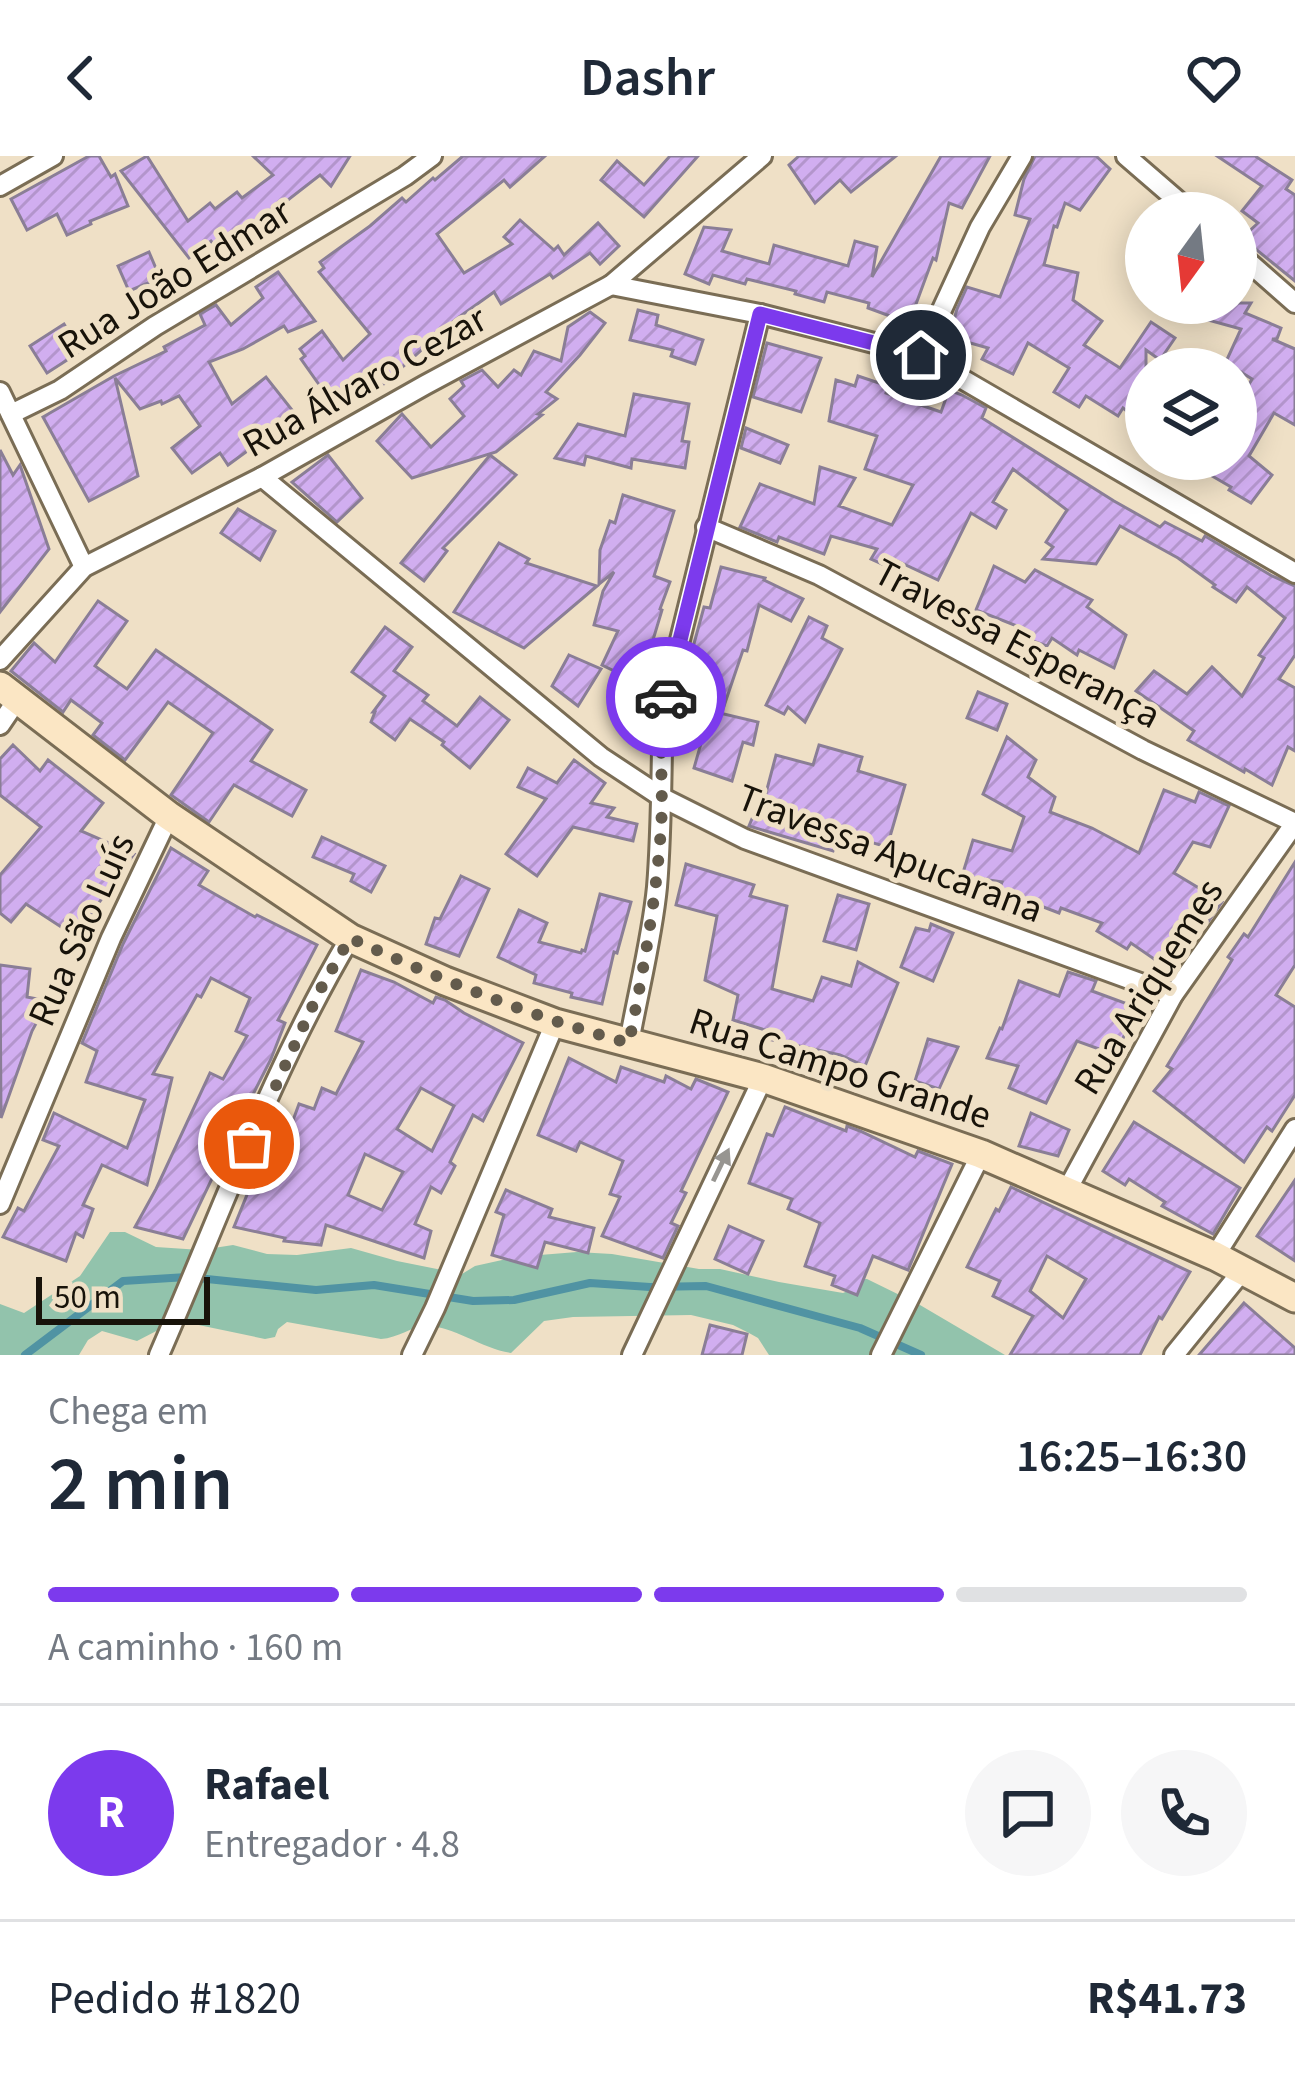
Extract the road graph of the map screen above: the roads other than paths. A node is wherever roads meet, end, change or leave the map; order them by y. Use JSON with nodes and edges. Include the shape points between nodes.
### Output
{"nodes":[{"id":1,"x":53,"y":156,"type":"edge"},
{"id":2,"x":432,"y":156,"type":"edge"},
{"id":3,"x":762,"y":156,"type":"edge"},
{"id":4,"x":1022,"y":156,"type":"edge"},
{"id":5,"x":1126,"y":156,"type":"edge"},
{"id":6,"x":0,"y":186,"type":"edge"},
{"id":7,"x":1168,"y":192,"type":"edge"},
{"id":8,"x":1257,"y":269,"type":"edge"},
{"id":9,"x":611,"y":285,"type":"junction"},
{"id":10,"x":1295,"y":302,"type":"edge"},
{"id":11,"x":760,"y":314,"type":"junction"},
{"id":12,"x":921,"y":355,"type":"junction"},
{"id":13,"x":0,"y":392,"type":"edge"},
{"id":14,"x":10,"y":414,"type":"junction"},
{"id":15,"x":262,"y":477,"type":"junction"},
{"id":16,"x":706,"y":527,"type":"junction"},
{"id":17,"x":84,"y":567,"type":"junction"},
{"id":18,"x":1295,"y":573,"type":"edge"},
{"id":19,"x":0,"y":660,"type":"edge"},
{"id":20,"x":8,"y":693,"type":"edge"},
{"id":21,"x":0,"y":725,"type":"edge"},
{"id":22,"x":663,"y":798,"type":"junction"},
{"id":23,"x":169,"y":816,"type":"junction"},
{"id":24,"x":1295,"y":823,"type":"edge"},
{"id":25,"x":350,"y":938,"type":"junction"},
{"id":26,"x":1173,"y":994,"type":"junction"},
{"id":27,"x":555,"y":1023,"type":"junction"},
{"id":28,"x":629,"y":1043,"type":"junction"},
{"id":29,"x":763,"y":1078,"type":"junction"},
{"id":30,"x":1295,"y":1129,"type":"edge"},
{"id":31,"x":981,"y":1154,"type":"junction"},
{"id":32,"x":1066,"y":1190,"type":"junction"},
{"id":33,"x":0,"y":1204,"type":"edge"},
{"id":34,"x":1214,"y":1256,"type":"junction"},
{"id":35,"x":1243,"y":1270,"type":"junction"},
{"id":36,"x":1295,"y":1298,"type":"edge"},
{"id":37,"x":882,"y":1353,"type":"edge"},
{"id":38,"x":159,"y":1355,"type":"edge"},
{"id":39,"x":412,"y":1355,"type":"edge"},
{"id":40,"x":632,"y":1355,"type":"edge"},
{"id":41,"x":1174,"y":1355,"type":"edge"}],
"edges":[{"from":1,"to":6,"type":"street"},
{"from":2,"to":14,"type":"street","name":"Rua João Edmar"},
{"from":3,"to":9,"type":"street","name":"Rua Álvaro Cezar"},
{"from":4,"to":12,"type":"street"},
{"from":5,"to":7,"type":"street"},
{"from":8,"to":10,"type":"street"},
{"from":9,"to":11,"type":"street"},
{"from":9,"to":15,"type":"street","name":"Rua Álvaro Cezar"},
{"from":11,"to":12,"type":"street"},
{"from":11,"to":16,"type":"street"},
{"from":12,"to":18,"type":"street"},
{"from":13,"to":14,"type":"street"},
{"from":14,"to":17,"type":"street"},
{"from":15,"to":17,"type":"street","name":"Rua Álvaro Cezar"},
{"from":15,"to":22,"type":"street","name":"Travessa Apucarana","via":[[601,758]]},
{"from":16,"to":22,"type":"street","via":[[664,709]]},
{"from":16,"to":24,"type":"street","name":"Travessa Esperança","via":[[819,575]]},
{"from":17,"to":19,"type":"street","name":"Rua Álvaro Cezar"},
{"from":20,"to":21,"type":"street"},
{"from":20,"to":23,"type":"street","name":"Rua Campo Grande"},
{"from":22,"to":26,"type":"street","name":"Travessa Apucarana","via":[[745,838]]},
{"from":22,"to":28,"type":"street","via":[[657,892]]},
{"from":23,"to":25,"type":"street","name":"Rua Campo Grande"},
{"from":23,"to":33,"type":"street","name":"Rua São Luís"},
{"from":24,"to":26,"type":"street","name":"Rua Ariquemes"},
{"from":25,"to":27,"type":"street","name":"Rua Campo Grande"},
{"from":25,"to":38,"type":"street","via":[[231,1183]]},
{"from":26,"to":32,"type":"street","name":"Rua Ariquemes"},
{"from":27,"to":28,"type":"street","name":"Rua Campo Grande"},
{"from":27,"to":39,"type":"street"},
{"from":28,"to":29,"type":"street","name":"Rua Campo Grande"},
{"from":29,"to":31,"type":"street","name":"Rua Campo Grande"},
{"from":40,"to":29,"type":"street","one_way":true},
{"from":30,"to":34,"type":"street"},
{"from":31,"to":32,"type":"street","name":"Rua Campo Grande"},
{"from":31,"to":37,"type":"street"},
{"from":32,"to":34,"type":"street","name":"Rua Campo Grande"},
{"from":34,"to":35,"type":"street","name":"Rua Campo Grande"},
{"from":35,"to":36,"type":"street","name":"Rua Campo Grande"},
{"from":35,"to":41,"type":"street"}]}
